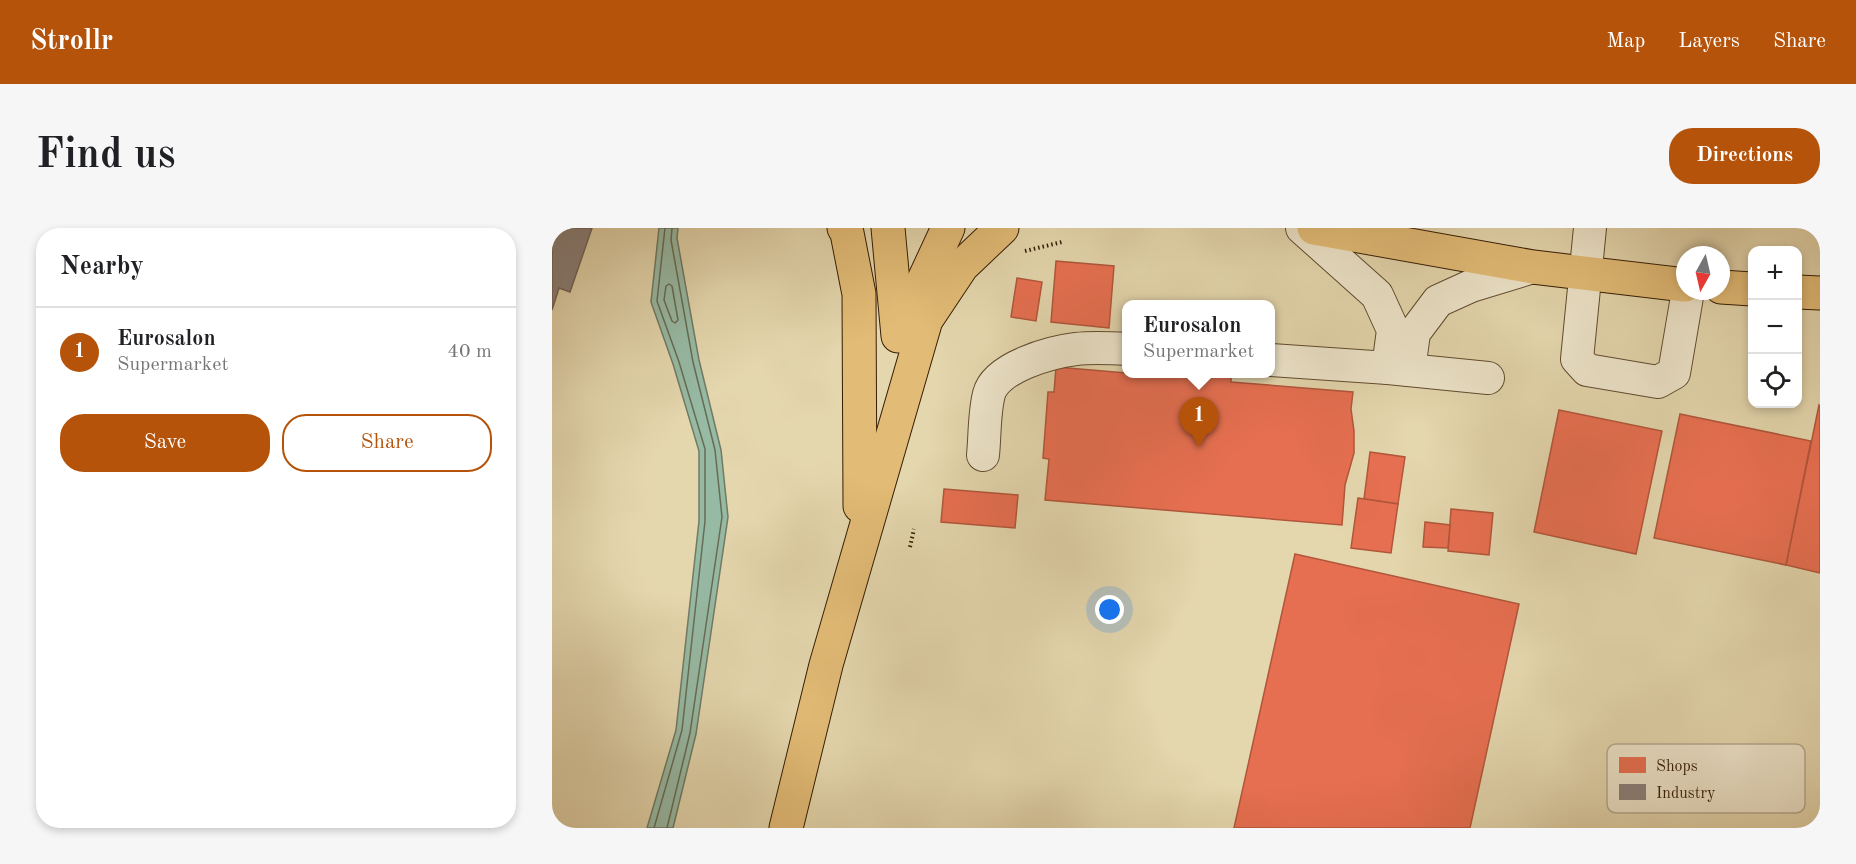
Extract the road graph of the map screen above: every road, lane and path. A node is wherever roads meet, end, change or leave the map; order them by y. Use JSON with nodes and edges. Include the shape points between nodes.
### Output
{"nodes":[{"id":1,"x":844,"y":228,"type":"edge"},
{"id":2,"x":888,"y":228,"type":"edge"},
{"id":3,"x":948,"y":228,"type":"edge"},
{"id":4,"x":1302,"y":228,"type":"edge"},
{"id":5,"x":1314,"y":228,"type":"edge"},
{"id":6,"x":1590,"y":228,"type":"edge"},
{"id":7,"x":1010,"y":241,"type":"edge"},
{"id":8,"x":1062,"y":242,"type":"dead end"},
{"id":9,"x":1533,"y":267,"type":"junction"},
{"id":10,"x":1584,"y":274,"type":"junction"},
{"id":11,"x":1676,"y":284,"type":"edge"},
{"id":12,"x":1730,"y":288,"type":"edge"},
{"id":13,"x":1748,"y":289,"type":"edge"},
{"id":14,"x":1686,"y":300,"type":"edge"},
{"id":15,"x":898,"y":336,"type":"junction"},
{"id":16,"x":1122,"y":350,"type":"edge"},
{"id":17,"x":1275,"y":360,"type":"edge"},
{"id":18,"x":1398,"y":369,"type":"junction"},
{"id":19,"x":1488,"y":378,"type":"dead end"},
{"id":20,"x":983,"y":455,"type":"dead end"},
{"id":21,"x":914,"y":529,"type":"dead end"},
{"id":22,"x":861,"y":541,"type":"junction"},
{"id":23,"x":910,"y":547,"type":"dead end"},
{"id":24,"x":786,"y":828,"type":"edge"}],
"edges":[{"from":1,"to":22,"type":"main road","via":[[859,294]]},
{"from":2,"to":15,"type":"main road"},
{"from":3,"to":15,"type":"main road"},
{"from":4,"to":18,"type":"street","via":[[1377,295],[1393,330]]},
{"from":5,"to":9,"type":"main road"},
{"from":6,"to":10,"type":"street"},
{"from":7,"to":8,"type":"path"},
{"from":7,"to":22,"type":"main road","via":[[963,266],[926,320]]},
{"from":9,"to":10,"type":"main road"},
{"from":9,"to":18,"type":"street","via":[[1471,286],[1438,301],[1414,333]]},
{"from":10,"to":11,"type":"main road"},
{"from":10,"to":14,"type":"street","via":[[1577,359],[1587,370],[1658,382],[1674,373]]},
{"from":12,"to":13,"type":"main road"},
{"from":15,"to":22,"type":"main road"},
{"from":16,"to":20,"type":"street","via":[[1064,351],[1002,375],[989,393]]},
{"from":17,"to":18,"type":"street"},
{"from":18,"to":19,"type":"street"},
{"from":21,"to":23,"type":"path"},
{"from":22,"to":24,"type":"main road"}]}
